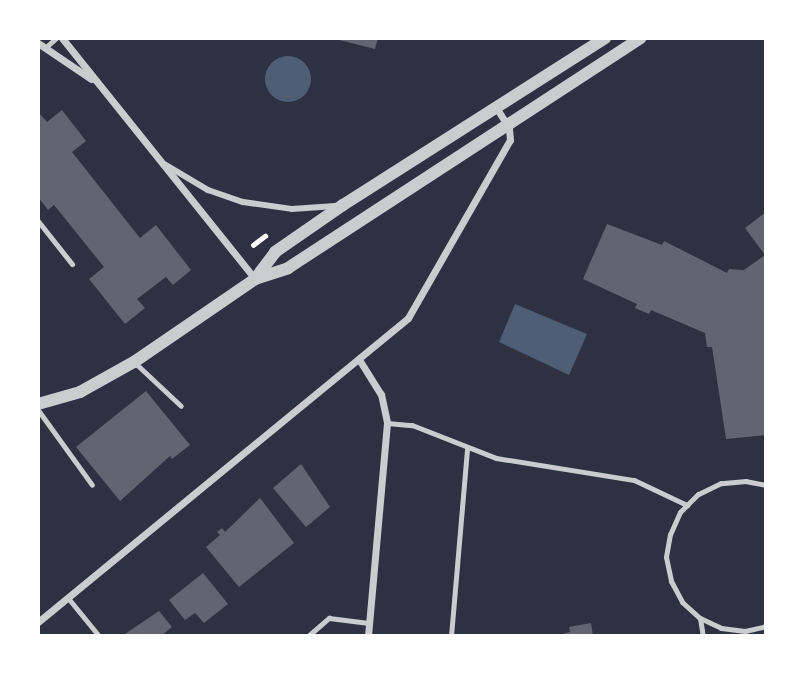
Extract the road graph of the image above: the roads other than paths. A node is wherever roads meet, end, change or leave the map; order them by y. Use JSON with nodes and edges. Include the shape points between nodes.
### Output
{"nodes":[{"id":1,"x":56,"y":38,"type":"edge"},
{"id":2,"x":62,"y":38,"type":"edge"},
{"id":3,"x":605,"y":38,"type":"edge"},
{"id":4,"x":642,"y":38,"type":"edge"},
{"id":5,"x":42,"y":45,"type":"edge"},
{"id":6,"x":100,"y":86,"type":"junction"},
{"id":7,"x":496,"y":106,"type":"junction"},
{"id":8,"x":509,"y":128,"type":"junction"},
{"id":9,"x":160,"y":160,"type":"junction"},
{"id":10,"x":343,"y":205,"type":"junction"},
{"id":11,"x":38,"y":221,"type":"edge"},
{"id":12,"x":72,"y":264,"type":"dead end"},
{"id":13,"x":255,"y":279,"type":"junction"},
{"id":14,"x":360,"y":361,"type":"junction"},
{"id":15,"x":134,"y":362,"type":"junction"},
{"id":16,"x":38,"y":404,"type":"edge"},
{"id":17,"x":181,"y":405,"type":"dead end"},
{"id":18,"x":38,"y":410,"type":"edge"},
{"id":19,"x":387,"y":423,"type":"junction"},
{"id":20,"x":467,"y":448,"type":"junction"},
{"id":21,"x":92,"y":485,"type":"dead end"},
{"id":22,"x":765,"y":485,"type":"edge"},
{"id":23,"x":687,"y":505,"type":"junction"},
{"id":24,"x":68,"y":598,"type":"junction"},
{"id":25,"x":700,"y":618,"type":"junction"},
{"id":26,"x":38,"y":622,"type":"edge"},
{"id":27,"x":369,"y":623,"type":"junction"},
{"id":28,"x":765,"y":626,"type":"edge"},
{"id":29,"x":99,"y":635,"type":"edge"},
{"id":30,"x":307,"y":635,"type":"edge"},
{"id":31,"x":368,"y":635,"type":"edge"},
{"id":32,"x":450,"y":635,"type":"edge"},
{"id":33,"x":703,"y":635,"type":"edge"}],
"edges":[{"from":1,"to":5,"type":"lane"},
{"from":2,"to":6,"type":"street"},
{"from":3,"to":7,"type":"street"},
{"from":4,"to":8,"type":"street"},
{"from":5,"to":6,"type":"street"},
{"from":6,"to":9,"type":"street"},
{"from":7,"to":8,"type":"street"},
{"from":7,"to":10,"type":"street"},
{"from":8,"to":13,"type":"street","via":[[288,268]]},
{"from":8,"to":14,"type":"street","via":[[505,150],[422,300],[393,334]]},
{"from":9,"to":10,"type":"street","via":[[191,181],[243,202],[303,209]]},
{"from":9,"to":13,"type":"street"},
{"from":10,"to":13,"type":"street","via":[[275,252]]},
{"from":11,"to":12,"type":"lane"},
{"from":13,"to":15,"type":"street"},
{"from":14,"to":19,"type":"street","via":[[381,394]]},
{"from":14,"to":24,"type":"street"},
{"from":15,"to":16,"type":"street","via":[[80,392]]},
{"from":15,"to":17,"type":"lane"},
{"from":18,"to":21,"type":"lane"},
{"from":19,"to":20,"type":"lane","via":[[412,425]]},
{"from":19,"to":27,"type":"street"},
{"from":20,"to":23,"type":"lane","via":[[495,458],[634,480]]},
{"from":20,"to":32,"type":"lane"},
{"from":22,"to":23,"type":"lane","via":[[746,481],[721,484]]},
{"from":23,"to":25,"type":"lane","via":[[670,534],[666,557],[676,592]]},
{"from":24,"to":26,"type":"street"},
{"from":24,"to":29,"type":"lane"},
{"from":25,"to":28,"type":"lane","via":[[721,628],[745,631]]},
{"from":25,"to":33,"type":"lane"},
{"from":27,"to":30,"type":"lane","via":[[329,618]]},
{"from":27,"to":31,"type":"street"}]}
